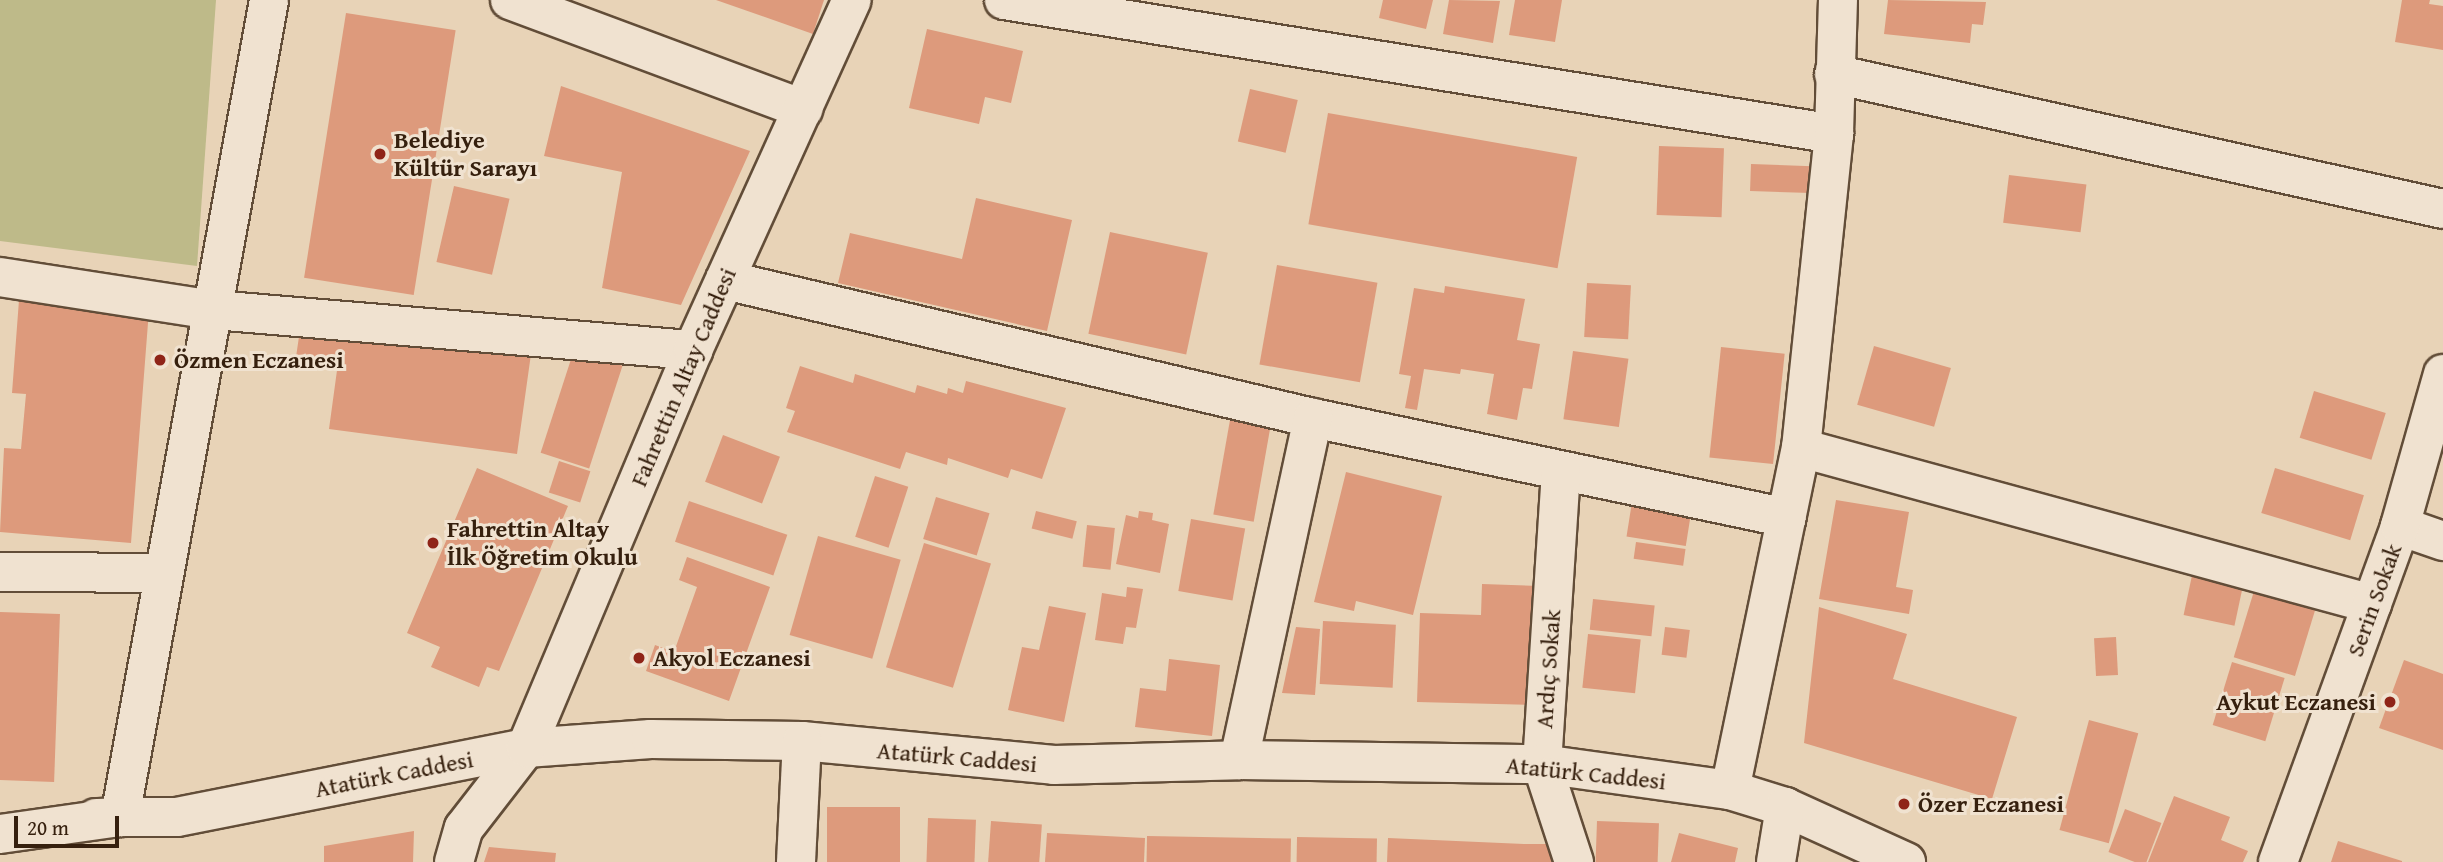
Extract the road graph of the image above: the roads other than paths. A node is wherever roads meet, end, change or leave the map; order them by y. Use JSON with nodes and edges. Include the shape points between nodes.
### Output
{"nodes":[{"id":1,"x":270,"y":0,"type":"edge"},
{"id":2,"x":510,"y":0,"type":"edge"},
{"id":3,"x":852,"y":0,"type":"edge"},
{"id":4,"x":1004,"y":0,"type":"edge"},
{"id":5,"x":1838,"y":0,"type":"edge"},
{"id":6,"x":583,"y":13,"type":"edge"},
{"id":7,"x":1834,"y":74,"type":"junction"},
{"id":8,"x":803,"y":109,"type":"junction"},
{"id":9,"x":1834,"y":134,"type":"junction"},
{"id":10,"x":2443,"y":209,"type":"edge"},
{"id":11,"x":0,"y":277,"type":"edge"},
{"id":12,"x":725,"y":280,"type":"junction"},
{"id":13,"x":214,"y":310,"type":"junction"},
{"id":14,"x":693,"y":350,"type":"junction"},
{"id":15,"x":2443,"y":374,"type":"edge"},
{"id":16,"x":1313,"y":418,"type":"junction"},
{"id":17,"x":1801,"y":448,"type":"junction"},
{"id":18,"x":1561,"y":471,"type":"junction"},
{"id":19,"x":1787,"y":517,"type":"junction"},
{"id":20,"x":2400,"y":526,"type":"junction"},
{"id":21,"x":2443,"y":541,"type":"edge"},
{"id":22,"x":0,"y":572,"type":"edge"},
{"id":23,"x":164,"y":573,"type":"junction"},
{"id":24,"x":2372,"y":604,"type":"junction"},
{"id":25,"x":802,"y":741,"type":"junction"},
{"id":26,"x":526,"y":748,"type":"junction"},
{"id":27,"x":1239,"y":760,"type":"junction"},
{"id":28,"x":1542,"y":764,"type":"junction"},
{"id":29,"x":1730,"y":790,"type":"junction"},
{"id":30,"x":1785,"y":807,"type":"junction"},
{"id":31,"x":120,"y":817,"type":"junction"},
{"id":32,"x":0,"y":821,"type":"edge"},
{"id":33,"x":0,"y":834,"type":"edge"},
{"id":34,"x":454,"y":862,"type":"edge"},
{"id":35,"x":796,"y":862,"type":"edge"},
{"id":36,"x":1574,"y":862,"type":"edge"},
{"id":37,"x":1776,"y":862,"type":"edge"},
{"id":38,"x":1906,"y":862,"type":"edge"},
{"id":39,"x":2278,"y":862,"type":"edge"}],
"edges":[{"from":1,"to":13,"type":"street"},
{"from":2,"to":6,"type":"street"},
{"from":3,"to":8,"type":"street","name":"Fahrettin Altay Caddesi"},
{"from":4,"to":9,"type":"street"},
{"from":5,"to":7,"type":"street"},
{"from":6,"to":8,"type":"street"},
{"from":7,"to":9,"type":"street"},
{"from":7,"to":10,"type":"street"},
{"from":8,"to":12,"type":"street","name":"Fahrettin Altay Caddesi"},
{"from":9,"to":17,"type":"street"},
{"from":11,"to":13,"type":"street"},
{"from":12,"to":14,"type":"street","name":"Fahrettin Altay Caddesi"},
{"from":12,"to":16,"type":"street"},
{"from":13,"to":14,"type":"street"},
{"from":13,"to":23,"type":"street"},
{"from":14,"to":26,"type":"street","name":"Fahrettin Altay Caddesi"},
{"from":15,"to":20,"type":"street","name":"Serin Sokak"},
{"from":16,"to":18,"type":"street"},
{"from":16,"to":27,"type":"street"},
{"from":17,"to":19,"type":"street"},
{"from":17,"to":24,"type":"street"},
{"from":18,"to":19,"type":"street"},
{"from":18,"to":28,"type":"street","name":"Ardıç Sokak"},
{"from":19,"to":29,"type":"street"},
{"from":20,"to":21,"type":"street"},
{"from":20,"to":24,"type":"street","name":"Serin Sokak"},
{"from":22,"to":23,"type":"street"},
{"from":23,"to":31,"type":"street"},
{"from":24,"to":39,"type":"street","name":"Serin Sokak"},
{"from":25,"to":26,"type":"street","name":"Atatürk Caddesi","via":[[651,739]]},
{"from":25,"to":27,"type":"street","name":"Atatürk Caddesi","via":[[1054,765]]},
{"from":25,"to":35,"type":"street"},
{"from":26,"to":31,"type":"street","name":"Atatürk Caddesi","via":[[177,817]]},
{"from":26,"to":34,"type":"street","name":"Fahrettin Altay Caddesi","via":[[464,828]]},
{"from":27,"to":28,"type":"street","name":"Atatürk Caddesi"},
{"from":28,"to":29,"type":"street","name":"Atatürk Caddesi"},
{"from":28,"to":36,"type":"street","name":"Ardıç Sokak"},
{"from":29,"to":30,"type":"street","name":"Atatürk Caddesi"},
{"from":30,"to":37,"type":"street"},
{"from":30,"to":38,"type":"street","name":"Atatürk Caddesi"},
{"from":31,"to":32,"type":"street"},
{"from":31,"to":33,"type":"street","name":"Atatürk Caddesi"}]}
